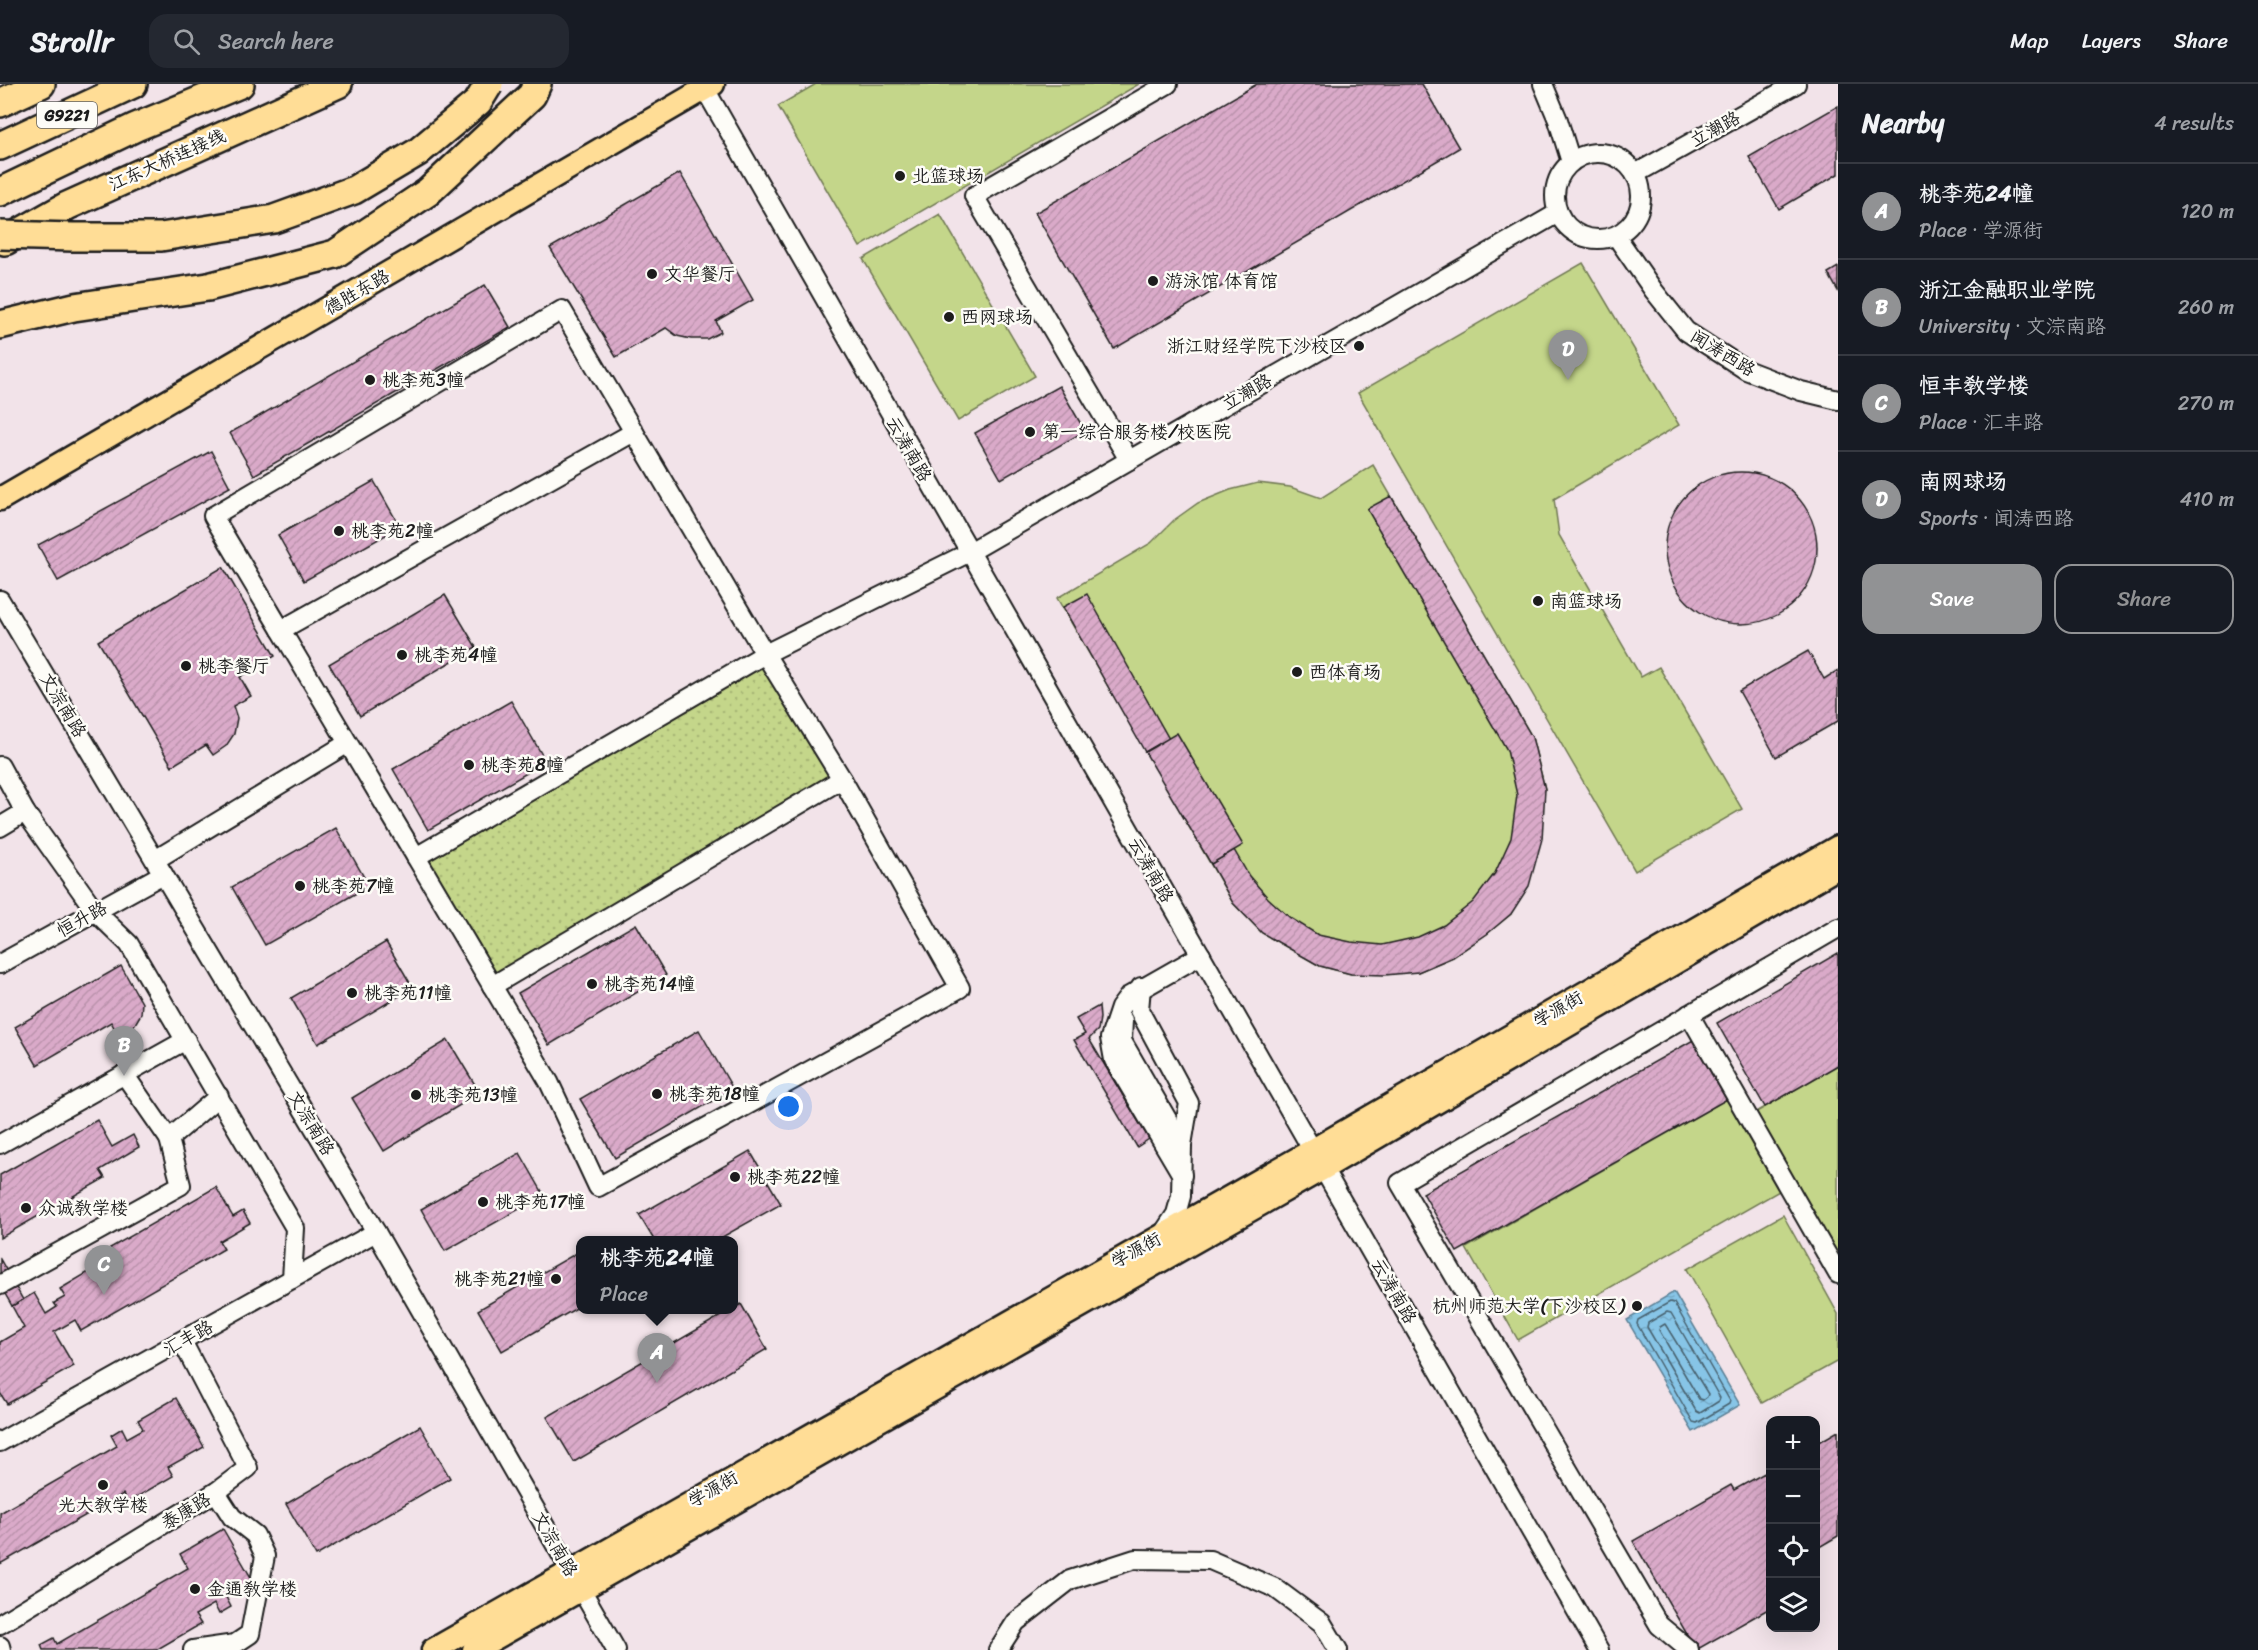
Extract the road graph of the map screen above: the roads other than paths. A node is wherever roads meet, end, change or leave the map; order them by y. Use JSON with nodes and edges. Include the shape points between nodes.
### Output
{"nodes":[{"id":1,"x":41,"y":84,"type":"edge"},
{"id":2,"x":133,"y":84,"type":"edge"},
{"id":3,"x":240,"y":84,"type":"edge"},
{"id":4,"x":338,"y":84,"type":"edge"},
{"id":5,"x":489,"y":84,"type":"edge"},
{"id":6,"x":537,"y":84,"type":"edge"},
{"id":7,"x":1168,"y":84,"type":"edge"},
{"id":8,"x":1543,"y":84,"type":"edge"},
{"id":9,"x":1796,"y":84,"type":"edge"},
{"id":10,"x":706,"y":85,"type":"edge"},
{"id":11,"x":0,"y":103,"type":"edge"},
{"id":12,"x":0,"y":146,"type":"edge"},
{"id":13,"x":1571,"y":162,"type":"junction"},
{"id":14,"x":1635,"y":174,"type":"junction"},
{"id":15,"x":0,"y":192,"type":"edge"},
{"id":16,"x":1558,"y":213,"type":"junction"},
{"id":17,"x":0,"y":235,"type":"edge"},
{"id":18,"x":1616,"y":236,"type":"junction"},
{"id":19,"x":0,"y":243,"type":"edge"},
{"id":20,"x":0,"y":325,"type":"edge"},
{"id":21,"x":1838,"y":400,"type":"edge"},
{"id":22,"x":634,"y":432,"type":"junction"},
{"id":23,"x":1129,"y":460,"type":"junction"},
{"id":24,"x":0,"y":500,"type":"edge"},
{"id":25,"x":968,"y":553,"type":"junction"},
{"id":26,"x":0,"y":600,"type":"edge"},
{"id":27,"x":281,"y":630,"type":"junction"},
{"id":28,"x":765,"y":654,"type":"junction"},
{"id":29,"x":348,"y":743,"type":"junction"},
{"id":30,"x":0,"y":766,"type":"edge"},
{"id":31,"x":842,"y":779,"type":"junction"},
{"id":32,"x":25,"y":812,"type":"junction"},
{"id":33,"x":0,"y":827,"type":"edge"},
{"id":34,"x":1838,"y":847,"type":"edge"},
{"id":35,"x":416,"y":857,"type":"junction"},
{"id":36,"x":159,"y":867,"type":"junction"},
{"id":37,"x":1838,"y":867,"type":"edge"},
{"id":38,"x":96,"y":912,"type":"junction"},
{"id":39,"x":1838,"y":928,"type":"edge"},
{"id":40,"x":1201,"y":955,"type":"junction"},
{"id":41,"x":0,"y":964,"type":"edge"},
{"id":42,"x":492,"y":986,"type":"junction"},
{"id":43,"x":1141,"y":987,"type":"junction"},
{"id":44,"x":1689,"y":1014,"type":"junction"},
{"id":45,"x":186,"y":1040,"type":"junction"},
{"id":46,"x":124,"y":1074,"type":"junction"},
{"id":47,"x":219,"y":1096,"type":"junction"},
{"id":48,"x":169,"y":1138,"type":"junction"},
{"id":49,"x":0,"y":1144,"type":"edge"},
{"id":50,"x":1182,"y":1145,"type":"junction"},
{"id":51,"x":1319,"y":1159,"type":"junction"},
{"id":52,"x":1182,"y":1176,"type":"junction"},
{"id":53,"x":376,"y":1232,"type":"junction"},
{"id":54,"x":1161,"y":1236,"type":"junction"},
{"id":55,"x":1838,"y":1274,"type":"edge"},
{"id":56,"x":292,"y":1280,"type":"junction"},
{"id":57,"x":0,"y":1285,"type":"edge"},
{"id":58,"x":182,"y":1341,"type":"junction"},
{"id":59,"x":0,"y":1442,"type":"edge"},
{"id":60,"x":216,"y":1492,"type":"junction"},
{"id":61,"x":576,"y":1580,"type":"junction"},
{"id":62,"x":0,"y":1623,"type":"edge"},
{"id":63,"x":0,"y":1646,"type":"edge"},
{"id":64,"x":1,"y":1650,"type":"edge"},
{"id":65,"x":192,"y":1650,"type":"edge"},
{"id":66,"x":433,"y":1650,"type":"edge"},
{"id":67,"x":474,"y":1650,"type":"edge"},
{"id":68,"x":616,"y":1650,"type":"edge"},
{"id":69,"x":998,"y":1650,"type":"edge"},
{"id":70,"x":1338,"y":1650,"type":"edge"},
{"id":71,"x":1599,"y":1650,"type":"edge"},
{"id":72,"x":1689,"y":1650,"type":"edge"}],
"edges":[{"from":1,"to":11,"type":"highway","number":"G9221"},
{"from":2,"to":12,"type":"highway","number":"G9221"},
{"from":3,"to":15,"type":"highway","via":[[136,127]]},
{"from":4,"to":19,"type":"highway","name":"江东大桥连接线","bridge":true,"via":[[68,206]]},
{"from":5,"to":17,"type":"highway","bridge":true,"via":[[478,102],[418,152],[354,190],[274,219],[161,237]]},
{"from":6,"to":20,"type":"highway","via":[[532,95],[428,192],[335,254],[208,287],[74,307]]},
{"from":7,"to":23,"type":"street","via":[[974,196]]},
{"from":8,"to":13,"type":"street"},
{"from":9,"to":14,"type":"street","name":"立潮路"},
{"from":10,"to":24,"type":"main road","name":"德胜东路"},
{"from":10,"to":25,"type":"street","name":"云涛南路"},
{"from":13,"to":14,"type":"street","via":[[1584,155],[1613,155],[1626,162]]},
{"from":13,"to":16,"type":"street","via":[[1556,185],[1554,200]]},
{"from":14,"to":18,"type":"street","via":[[1641,187],[1637,216]]},
{"from":16,"to":18,"type":"street","via":[[1576,234],[1603,240]]},
{"from":16,"to":23,"type":"street","name":"立潮路"},
{"from":18,"to":21,"type":"street","name":"闻涛西路","via":[[1686,331],[1746,370]]},
{"from":22,"to":27,"type":"street"},
{"from":22,"to":27,"type":"street","via":[[562,310],[213,516]]},
{"from":22,"to":28,"type":"street"},
{"from":23,"to":25,"type":"street","name":"立潮路"},
{"from":25,"to":28,"type":"street","name":"立潮路"},
{"from":25,"to":40,"type":"street","name":"云涛南路"},
{"from":26,"to":36,"type":"street","name":"文淙南路"},
{"from":27,"to":29,"type":"street"},
{"from":28,"to":31,"type":"street"},
{"from":28,"to":35,"type":"street","name":"立潮路"},
{"from":29,"to":35,"type":"street"},
{"from":29,"to":36,"type":"street","name":"恒升路"},
{"from":30,"to":32,"type":"street"},
{"from":31,"to":42,"type":"street"},
{"from":31,"to":42,"type":"street","via":[[960,988],[598,1187],[549,1082]]},
{"from":32,"to":33,"type":"street"},
{"from":32,"to":38,"type":"street"},
{"from":34,"to":51,"type":"main road","name":"学源街"},
{"from":35,"to":42,"type":"street"},
{"from":36,"to":38,"type":"street","name":"恒升路"},
{"from":36,"to":53,"type":"street","name":"文淙南路"},
{"from":37,"to":51,"type":"main road"},
{"from":38,"to":41,"type":"street","name":"恒升路"},
{"from":38,"to":45,"type":"street","via":[[129,944]]},
{"from":39,"to":44,"type":"street"},
{"from":40,"to":43,"type":"street"},
{"from":40,"to":51,"type":"street","name":"云涛南路"},
{"from":43,"to":50,"type":"street","via":[[1139,1010],[1189,1104]]},
{"from":43,"to":50,"type":"street","via":[[1124,1013],[1122,1041]]},
{"from":43,"to":52,"type":"street","via":[[1119,1008],[1110,1038],[1114,1060]]},
{"from":44,"to":55,"type":"street"},
{"from":44,"to":72,"type":"street","via":[[1400,1183],[1659,1625]]},
{"from":45,"to":46,"type":"street"},
{"from":45,"to":47,"type":"street"},
{"from":46,"to":48,"type":"street"},
{"from":46,"to":49,"type":"street"},
{"from":47,"to":48,"type":"street"},
{"from":47,"to":56,"type":"street","via":[[295,1228]]},
{"from":48,"to":57,"type":"street","via":[[181,1185]]},
{"from":50,"to":52,"type":"street"},
{"from":51,"to":54,"type":"main road","name":"学源街"},
{"from":51,"to":61,"type":"main road"},
{"from":51,"to":71,"type":"street","name":"云涛南路"},
{"from":52,"to":54,"type":"street","via":[[1176,1214]]},
{"from":53,"to":56,"type":"street","name":"汇丰路"},
{"from":53,"to":61,"type":"street","name":"文淙南路"},
{"from":54,"to":61,"type":"main road","name":"学源街"},
{"from":56,"to":58,"type":"street","name":"汇丰路"},
{"from":58,"to":59,"type":"street","name":"汇丰路"},
{"from":58,"to":60,"type":"street","name":"泰康路","via":[[248,1468]]},
{"from":60,"to":62,"type":"street","name":"泰康路"},
{"from":60,"to":65,"type":"street","via":[[232,1517],[255,1535],[265,1556],[250,1634],[235,1644]]},
{"from":61,"to":66,"type":"main road","name":"学源街"},
{"from":61,"to":67,"type":"main road"},
{"from":61,"to":68,"type":"street","name":"文淙南路"},
{"from":63,"to":64,"type":"street"},
{"from":69,"to":70,"type":"street","via":[[1016,1622],[1070,1580],[1135,1558],[1210,1560],[1275,1588],[1322,1623]]}]}
